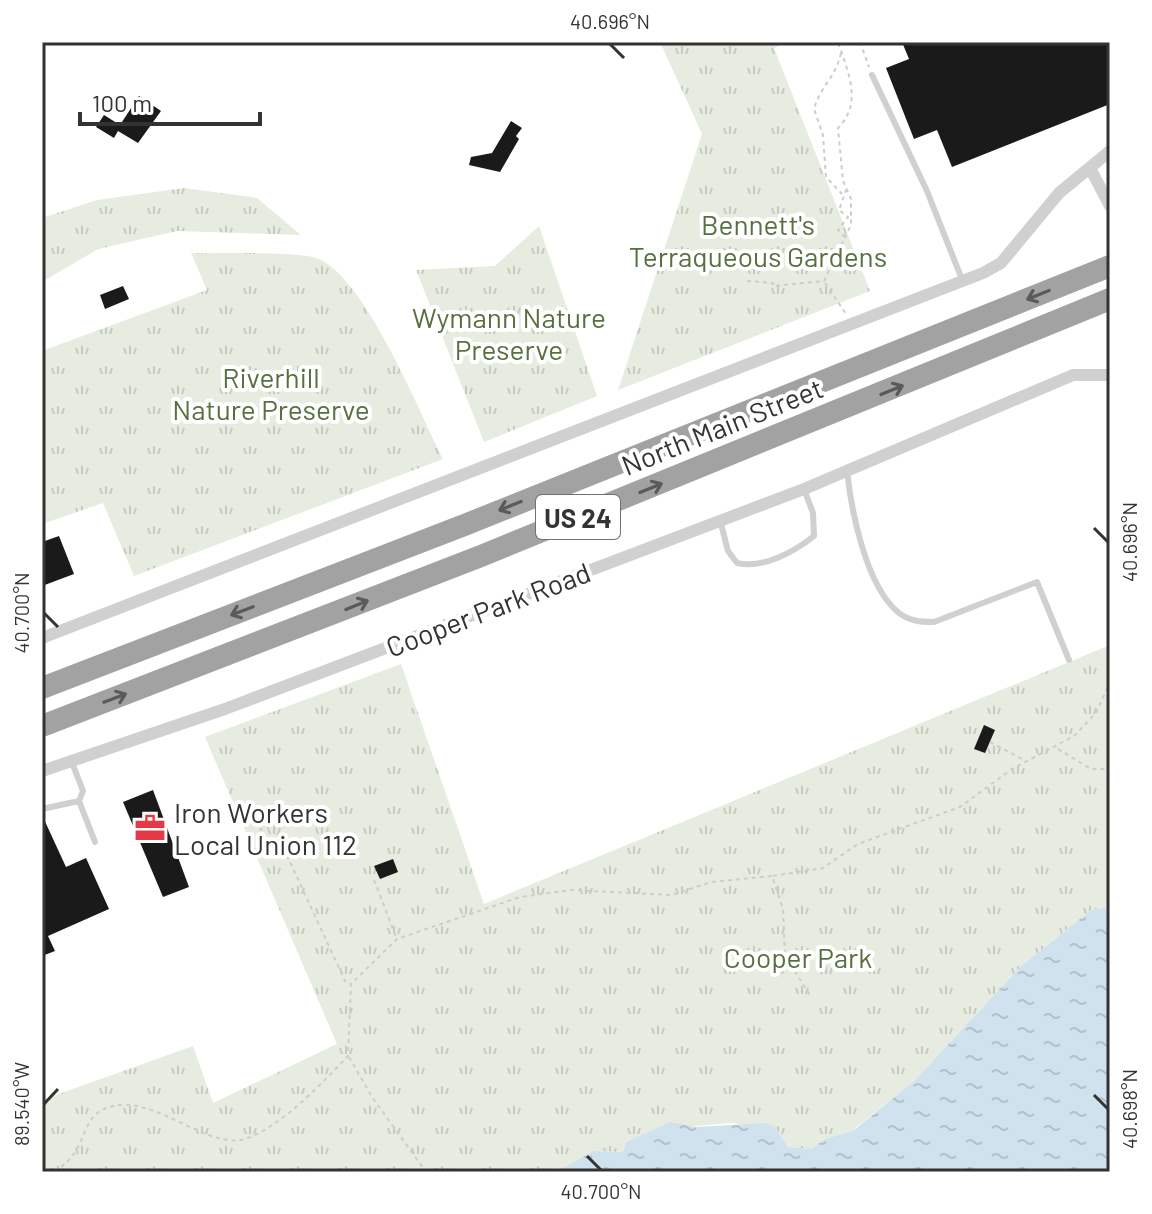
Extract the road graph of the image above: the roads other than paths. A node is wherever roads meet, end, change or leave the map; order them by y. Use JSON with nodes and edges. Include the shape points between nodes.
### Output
{"nodes":[{"id":1,"x":872,"y":75,"type":"road end"},
{"id":2,"x":1110,"y":151,"type":"edge"},
{"id":3,"x":1090,"y":168,"type":"junction"},
{"id":4,"x":1110,"y":206,"type":"edge"},
{"id":5,"x":1110,"y":266,"type":"edge"},
{"id":6,"x":963,"y":282,"type":"junction"},
{"id":7,"x":1110,"y":299,"type":"edge"},
{"id":8,"x":1110,"y":375,"type":"edge"},
{"id":9,"x":847,"y":470,"type":"junction"},
{"id":10,"x":804,"y":489,"type":"junction"},
{"id":11,"x":720,"y":520,"type":"junction"},
{"id":12,"x":42,"y":638,"type":"edge"},
{"id":13,"x":1069,"y":660,"type":"dead end"},
{"id":14,"x":42,"y":688,"type":"edge"},
{"id":15,"x":42,"y":726,"type":"edge"},
{"id":16,"x":71,"y":760,"type":"junction"},
{"id":17,"x":42,"y":771,"type":"edge"},
{"id":18,"x":79,"y":801,"type":"junction"},
{"id":19,"x":42,"y":809,"type":"edge"},
{"id":20,"x":95,"y":842,"type":"dead end"}],
"edges":[{"from":1,"to":6,"type":"lane"},
{"from":2,"to":3,"type":"street"},
{"from":3,"to":4,"type":"street"},
{"from":3,"to":6,"type":"street","via":[[1059,193],[1001,263]]},
{"from":5,"to":14,"type":"highway","name":"North Main Street","number":"US 24","one_way":true},
{"from":6,"to":12,"type":"street"},
{"from":15,"to":7,"type":"highway","name":"North Main Street","number":"US 24","one_way":true,"via":[[481,556]]},
{"from":8,"to":9,"type":"street","name":"Cooper Park Road","via":[[1073,375]]},
{"from":9,"to":10,"type":"street","name":"Cooper Park Road"},
{"from":9,"to":13,"type":"lane","via":[[850,505],[868,562],[884,597],[900,614],[934,622],[1037,582]]},
{"from":10,"to":11,"type":"street","name":"Cooper Park Road"},
{"from":10,"to":11,"type":"lane","via":[[814,536],[766,562],[737,563]]},
{"from":11,"to":16,"type":"street","name":"Cooper Park Road","via":[[225,709]]},
{"from":16,"to":17,"type":"street","name":"Cooper Park Road"},
{"from":16,"to":18,"type":"lane","via":[[83,791]]},
{"from":18,"to":19,"type":"lane"},
{"from":18,"to":20,"type":"lane"}]}
